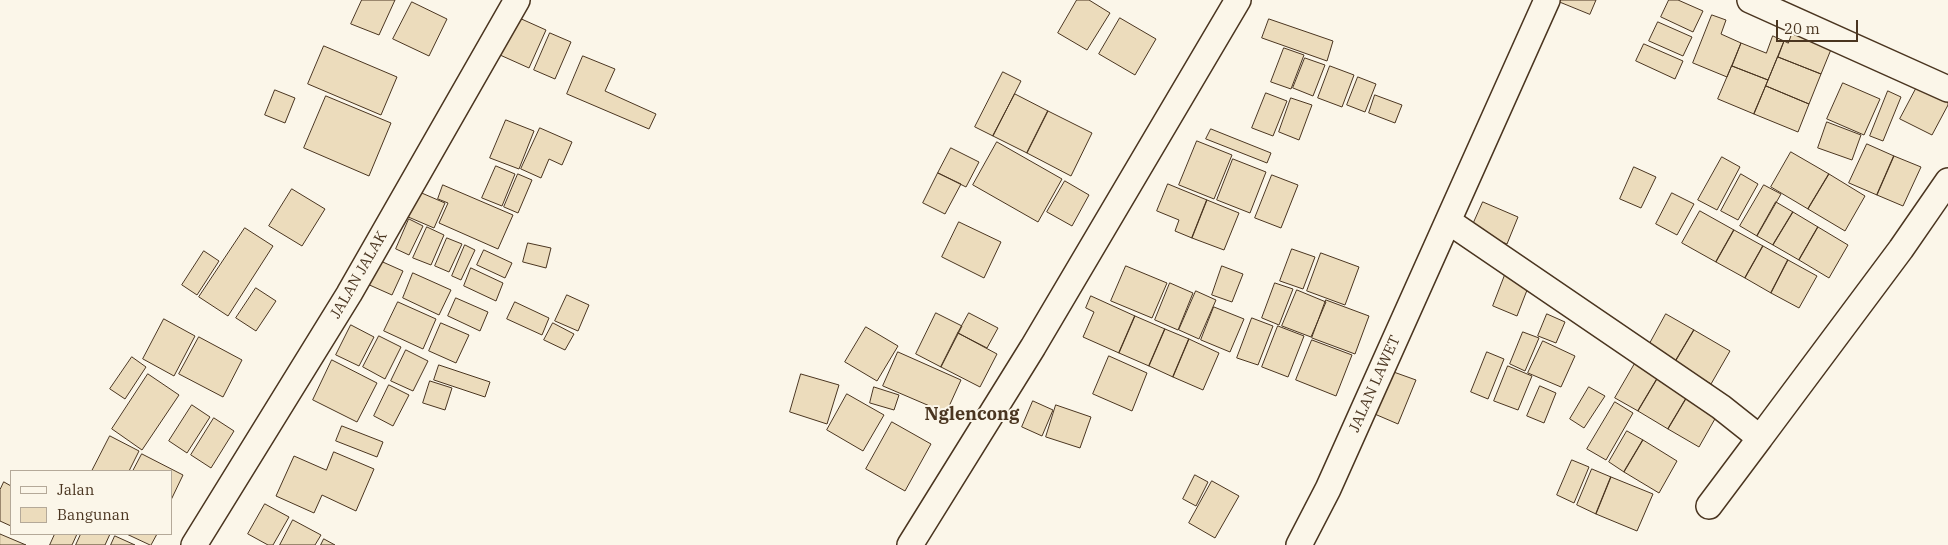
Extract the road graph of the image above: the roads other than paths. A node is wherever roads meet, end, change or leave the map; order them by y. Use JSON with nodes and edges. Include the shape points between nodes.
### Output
{"nodes":[{"id":1,"x":517,"y":0,"type":"edge"},
{"id":2,"x":1238,"y":0,"type":"edge"},
{"id":3,"x":1547,"y":0,"type":"edge"},
{"id":4,"x":1750,"y":0,"type":"edge"},
{"id":5,"x":1948,"y":89,"type":"edge"},
{"id":6,"x":1948,"y":181,"type":"edge"},
{"id":7,"x":1448,"y":221,"type":"junction"},
{"id":8,"x":1760,"y":438,"type":"junction"},
{"id":9,"x":1709,"y":506,"type":"dead end"},
{"id":10,"x":194,"y":545,"type":"edge"},
{"id":11,"x":910,"y":545,"type":"edge"},
{"id":12,"x":1298,"y":545,"type":"edge"}],
"edges":[{"from":1,"to":10,"type":"street","name":"JALAN JALAK","via":[[349,294]]},
{"from":2,"to":11,"type":"street","via":[[1033,347]]},
{"from":3,"to":7,"type":"street","name":"JALAN LAWET"},
{"from":4,"to":5,"type":"street"},
{"from":6,"to":8,"type":"street"},
{"from":7,"to":8,"type":"street","via":[[1721,407]]},
{"from":7,"to":12,"type":"street","name":"JALAN LAWET","via":[[1328,489]]},
{"from":8,"to":9,"type":"street"}]}
